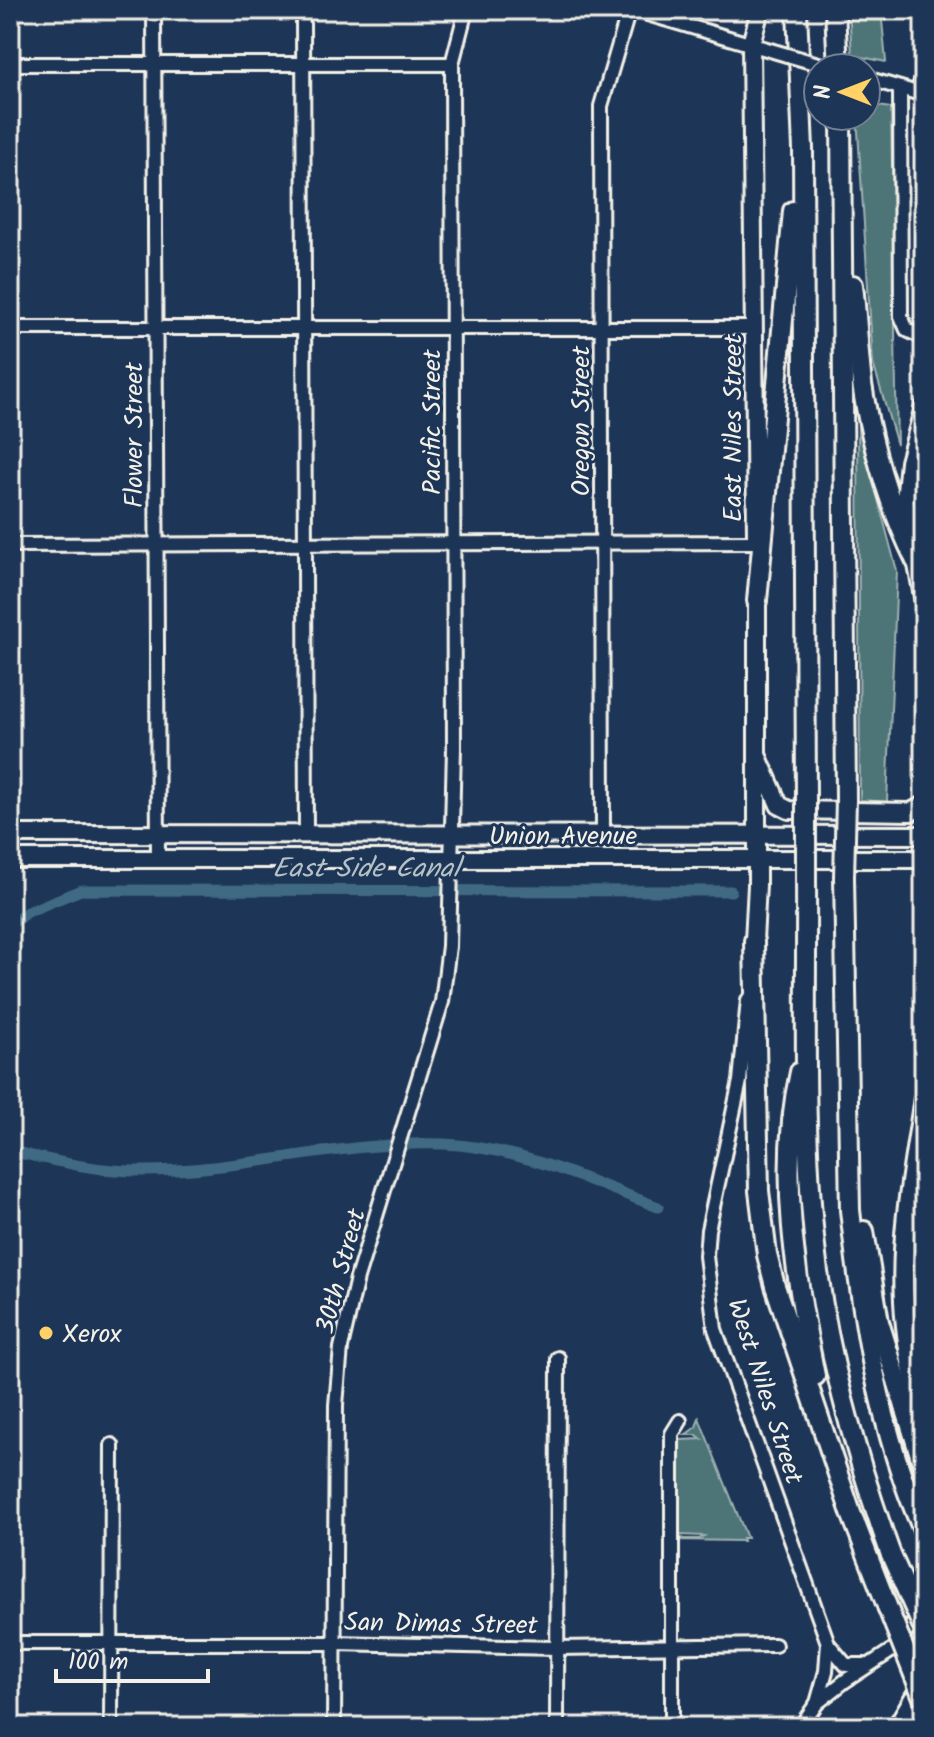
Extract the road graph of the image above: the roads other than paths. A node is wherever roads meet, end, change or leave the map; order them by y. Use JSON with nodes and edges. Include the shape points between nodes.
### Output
{"nodes":[{"id":1,"x":154,"y":10,"type":"edge"},
{"id":2,"x":305,"y":10,"type":"edge"},
{"id":3,"x":466,"y":10,"type":"edge"},
{"id":4,"x":632,"y":10,"type":"edge"},
{"id":5,"x":760,"y":10,"type":"edge"},
{"id":6,"x":797,"y":10,"type":"edge"},
{"id":7,"x":835,"y":10,"type":"edge"},
{"id":8,"x":656,"y":13,"type":"edge"},
{"id":9,"x":751,"y":44,"type":"junction"},
{"id":10,"x":835,"y":52,"type":"edge"},
{"id":11,"x":802,"y":59,"type":"edge"},
{"id":12,"x":10,"y":64,"type":"edge"},
{"id":13,"x":154,"y":64,"type":"junction"},
{"id":14,"x":303,"y":64,"type":"junction"},
{"id":15,"x":452,"y":64,"type":"junction"},
{"id":16,"x":924,"y":73,"type":"edge"},
{"id":17,"x":882,"y":83,"type":"edge"},
{"id":18,"x":900,"y":88,"type":"junction"},
{"id":19,"x":921,"y":94,"type":"edge"},
{"id":20,"x":841,"y":132,"type":"edge"},
{"id":21,"x":803,"y":149,"type":"junction"},
{"id":22,"x":842,"y":185,"type":"junction"},
{"id":23,"x":10,"y":328,"type":"edge"},
{"id":24,"x":155,"y":328,"type":"junction"},
{"id":25,"x":304,"y":328,"type":"junction"},
{"id":26,"x":453,"y":328,"type":"junction"},
{"id":27,"x":602,"y":328,"type":"junction"},
{"id":28,"x":755,"y":328,"type":"junction"},
{"id":29,"x":924,"y":338,"type":"edge"},
{"id":30,"x":924,"y":407,"type":"edge"},
{"id":31,"x":756,"y":542,"type":"junction"},
{"id":32,"x":454,"y":543,"type":"junction"},
{"id":33,"x":603,"y":543,"type":"junction"},
{"id":34,"x":156,"y":544,"type":"junction"},
{"id":35,"x":305,"y":544,"type":"junction"},
{"id":36,"x":10,"y":545,"type":"edge"},
{"id":37,"x":920,"y":562,"type":"edge"},
{"id":38,"x":757,"y":601,"type":"junction"},
{"id":39,"x":924,"y":602,"type":"edge"},
{"id":40,"x":756,"y":752,"type":"junction"},
{"id":41,"x":924,"y":805,"type":"edge"},
{"id":42,"x":10,"y":834,"type":"edge"},
{"id":43,"x":157,"y":834,"type":"junction"},
{"id":44,"x":306,"y":835,"type":"junction"},
{"id":45,"x":603,"y":835,"type":"junction"},
{"id":46,"x":924,"y":835,"type":"edge"},
{"id":47,"x":451,"y":836,"type":"junction"},
{"id":48,"x":756,"y":847,"type":"junction"},
{"id":49,"x":10,"y":859,"type":"edge"},
{"id":50,"x":158,"y":859,"type":"junction"},
{"id":51,"x":451,"y":859,"type":"junction"},
{"id":52,"x":924,"y":859,"type":"edge"},
{"id":53,"x":754,"y":941,"type":"junction"},
{"id":54,"x":807,"y":1042,"type":"junction"},
{"id":55,"x":924,"y":1098,"type":"edge"},
{"id":56,"x":849,"y":1136,"type":"junction"},
{"id":57,"x":558,"y":1358,"type":"dead end"},
{"id":58,"x":680,"y":1421,"type":"dead end"},
{"id":59,"x":924,"y":1430,"type":"edge"},
{"id":60,"x":112,"y":1445,"type":"dead end"},
{"id":61,"x":828,"y":1446,"type":"junction"},
{"id":62,"x":924,"y":1468,"type":"edge"},
{"id":63,"x":922,"y":1527,"type":"edge"},
{"id":64,"x":887,"y":1606,"type":"junction"},
{"id":65,"x":924,"y":1608,"type":"edge"},
{"id":66,"x":924,"y":1629,"type":"edge"},
{"id":67,"x":10,"y":1643,"type":"edge"},
{"id":68,"x":111,"y":1643,"type":"junction"},
{"id":69,"x":335,"y":1643,"type":"junction"},
{"id":70,"x":828,"y":1643,"type":"junction"},
{"id":71,"x":672,"y":1645,"type":"junction"},
{"id":72,"x":775,"y":1645,"type":"dead end"},
{"id":73,"x":557,"y":1648,"type":"junction"},
{"id":74,"x":869,"y":1664,"type":"junction"},
{"id":75,"x":924,"y":1671,"type":"edge"},
{"id":76,"x":924,"y":1700,"type":"edge"},
{"id":77,"x":817,"y":1703,"type":"junction"},
{"id":78,"x":111,"y":1727,"type":"edge"},
{"id":79,"x":334,"y":1727,"type":"edge"},
{"id":80,"x":557,"y":1727,"type":"edge"},
{"id":81,"x":672,"y":1727,"type":"edge"},
{"id":82,"x":800,"y":1727,"type":"edge"}],
"edges":[{"from":1,"to":13,"type":"street","name":"Flower Street"},
{"from":2,"to":14,"type":"street"},
{"from":3,"to":15,"type":"street","name":"Pacific Street"},
{"from":4,"to":8,"type":"street"},
{"from":4,"to":27,"type":"street","name":"Oregon Street","via":[[601,106]]},
{"from":5,"to":9,"type":"main road","name":"East Niles Street"},
{"from":6,"to":21,"type":"highway"},
{"from":7,"to":10,"type":"highway"},
{"from":8,"to":9,"type":"street"},
{"from":9,"to":11,"type":"street","bridge":true},
{"from":9,"to":28,"type":"main road","name":"East Niles Street"},
{"from":12,"to":13,"type":"street"},
{"from":13,"to":14,"type":"street"},
{"from":13,"to":24,"type":"street","name":"Flower Street"},
{"from":14,"to":15,"type":"street"},
{"from":14,"to":25,"type":"street"},
{"from":15,"to":26,"type":"street","name":"Pacific Street"},
{"from":16,"to":19,"type":"street"},
{"from":17,"to":18,"type":"street"},
{"from":18,"to":19,"type":"street"},
{"from":18,"to":29,"type":"street","via":[[901,316],[907,330]]},
{"from":20,"to":22,"type":"highway"},
{"from":21,"to":38,"type":"highway","via":[[796,170]]},
{"from":21,"to":54,"type":"highway","bridge":true},
{"from":22,"to":37,"type":"highway","via":[[870,430],[898,523]]},
{"from":22,"to":56,"type":"highway","bridge":true},
{"from":23,"to":24,"type":"street"},
{"from":24,"to":25,"type":"street"},
{"from":24,"to":34,"type":"street","name":"Flower Street"},
{"from":25,"to":26,"type":"street"},
{"from":25,"to":35,"type":"street"},
{"from":26,"to":27,"type":"street"},
{"from":26,"to":32,"type":"street","name":"Pacific Street"},
{"from":27,"to":28,"type":"street"},
{"from":27,"to":33,"type":"street","name":"Oregon Street"},
{"from":28,"to":31,"type":"main road","name":"East Niles Street"},
{"from":30,"to":37,"type":"main road","via":[[906,481],[908,524]]},
{"from":31,"to":33,"type":"street"},
{"from":31,"to":38,"type":"main road","name":"East Niles Street"},
{"from":32,"to":33,"type":"street"},
{"from":32,"to":35,"type":"street"},
{"from":32,"to":47,"type":"street","name":"Pacific Street"},
{"from":33,"to":45,"type":"street","name":"Oregon Street"},
{"from":34,"to":35,"type":"street"},
{"from":34,"to":36,"type":"street"},
{"from":34,"to":43,"type":"street","name":"Flower Street"},
{"from":35,"to":44,"type":"street"},
{"from":37,"to":39,"type":"main road"},
{"from":38,"to":40,"type":"main road","name":"East Niles Street"},
{"from":40,"to":41,"type":"main road","via":[[779,805],[789,810],[911,812]]},
{"from":40,"to":48,"type":"main road","name":"East Niles Street"},
{"from":42,"to":43,"type":"main road","name":"Union Avenue"},
{"from":43,"to":44,"type":"main road","name":"Union Avenue"},
{"from":43,"to":50,"type":"street","name":"Flower Street"},
{"from":44,"to":47,"type":"main road","name":"Union Avenue"},
{"from":45,"to":47,"type":"main road","name":"Union Avenue"},
{"from":45,"to":48,"type":"main road","name":"Union Avenue"},
{"from":46,"to":48,"type":"main road","name":"Union Avenue"},
{"from":47,"to":51,"type":"street","name":"30th Street"},
{"from":48,"to":51,"type":"main road","name":"Union Avenue"},
{"from":48,"to":52,"type":"main road","name":"Union Avenue"},
{"from":48,"to":53,"type":"main road","name":"West Niles Street"},
{"from":49,"to":50,"type":"main road","name":"Union Avenue"},
{"from":50,"to":51,"type":"main road","name":"Union Avenue"},
{"from":51,"to":69,"type":"street","name":"30th Street","via":[[442,1002],[357,1278],[338,1372]]},
{"from":53,"to":61,"type":"highway","via":[[763,1231],[775,1286]]},
{"from":53,"to":70,"type":"street","name":"West Niles Street","via":[[740,1081],[708,1230],[708,1289],[715,1329]]},
{"from":54,"to":61,"type":"highway","via":[[795,1095],[791,1206],[800,1297]]},
{"from":54,"to":66,"type":"highway","bridge":true,"via":[[811,1203],[826,1324],[863,1475]]},
{"from":55,"to":59,"type":"highway","via":[[903,1256],[909,1351]]},
{"from":56,"to":62,"type":"highway","via":[[879,1322]]},
{"from":56,"to":63,"type":"highway","via":[[850,1210],[862,1308],[883,1406]]},
{"from":57,"to":73,"type":"street"},
{"from":58,"to":71,"type":"street","via":[[672,1434]]},
{"from":60,"to":68,"type":"street"},
{"from":61,"to":64,"type":"highway"},
{"from":64,"to":75,"type":"highway","bridge":true},
{"from":64,"to":76,"type":"highway","bridge":true},
{"from":65,"to":74,"type":"street","via":[[894,1649]]},
{"from":67,"to":68,"type":"street","name":"San Dimas Street"},
{"from":68,"to":69,"type":"street","name":"San Dimas Street"},
{"from":68,"to":78,"type":"street"},
{"from":69,"to":73,"type":"street","name":"San Dimas Street"},
{"from":69,"to":79,"type":"street","name":"30th Street"},
{"from":70,"to":74,"type":"street","via":[[846,1665]]},
{"from":70,"to":77,"type":"street","name":"West Niles Street"},
{"from":71,"to":72,"type":"street","name":"San Dimas Street"},
{"from":71,"to":73,"type":"street","name":"San Dimas Street"},
{"from":71,"to":81,"type":"street"},
{"from":73,"to":80,"type":"street"},
{"from":74,"to":77,"type":"street"},
{"from":77,"to":82,"type":"street"}]}
